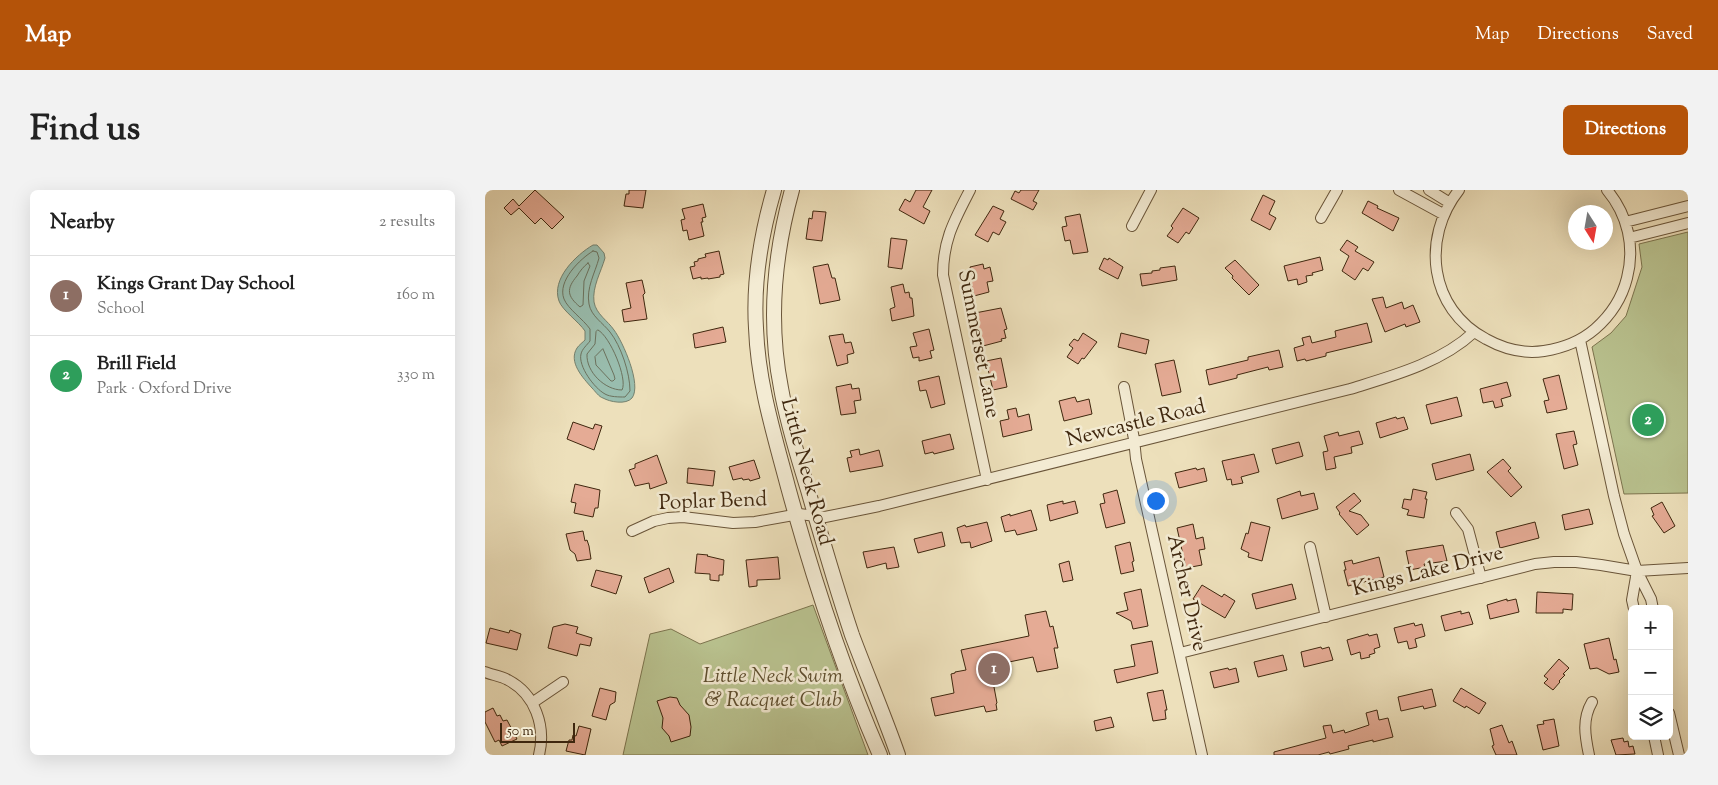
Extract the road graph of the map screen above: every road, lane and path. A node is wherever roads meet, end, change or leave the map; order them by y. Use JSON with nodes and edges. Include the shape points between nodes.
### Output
{"nodes":[{"id":1,"x":774,"y":190,"type":"edge"},
{"id":2,"x":792,"y":190,"type":"edge"},
{"id":3,"x":969,"y":190,"type":"edge"},
{"id":4,"x":1151,"y":190,"type":"edge"},
{"id":5,"x":1337,"y":190,"type":"edge"},
{"id":6,"x":1399,"y":190,"type":"edge"},
{"id":7,"x":1429,"y":190,"type":"edge"},
{"id":8,"x":1459,"y":190,"type":"edge"},
{"id":9,"x":1607,"y":190,"type":"edge"},
{"id":10,"x":1450,"y":202,"type":"junction"},
{"id":11,"x":1688,"y":206,"type":"edge"},
{"id":12,"x":1443,"y":214,"type":"junction"},
{"id":13,"x":1321,"y":218,"type":"dead end"},
{"id":14,"x":1625,"y":222,"type":"junction"},
{"id":15,"x":1688,"y":223,"type":"edge"},
{"id":16,"x":1132,"y":226,"type":"dead end"},
{"id":17,"x":1629,"y":238,"type":"junction"},
{"id":18,"x":1474,"y":332,"type":"junction"},
{"id":19,"x":1580,"y":340,"type":"junction"},
{"id":20,"x":1124,"y":387,"type":"dead end"},
{"id":21,"x":1135,"y":444,"type":"junction"},
{"id":22,"x":987,"y":480,"type":"junction"},
{"id":23,"x":1456,"y":513,"type":"dead end"},
{"id":24,"x":796,"y":515,"type":"junction"},
{"id":25,"x":816,"y":518,"type":"junction"},
{"id":26,"x":632,"y":530,"type":"dead end"},
{"id":27,"x":1310,"y":547,"type":"dead end"},
{"id":28,"x":1688,"y":568,"type":"edge"},
{"id":29,"x":1637,"y":571,"type":"junction"},
{"id":30,"x":1481,"y":578,"type":"junction"},
{"id":31,"x":1633,"y":605,"type":"edge"},
{"id":32,"x":1652,"y":605,"type":"edge"},
{"id":33,"x":1326,"y":617,"type":"junction"},
{"id":34,"x":1180,"y":653,"type":"junction"},
{"id":35,"x":485,"y":672,"type":"edge"},
{"id":36,"x":563,"y":682,"type":"dead end"},
{"id":37,"x":1592,"y":702,"type":"dead end"},
{"id":38,"x":532,"y":703,"type":"junction"},
{"id":39,"x":1673,"y":730,"type":"edge"},
{"id":40,"x":1655,"y":740,"type":"edge"},
{"id":41,"x":897,"y":751,"type":"edge"},
{"id":42,"x":1201,"y":752,"type":"edge"},
{"id":43,"x":880,"y":754,"type":"edge"},
{"id":44,"x":539,"y":755,"type":"edge"},
{"id":45,"x":1589,"y":755,"type":"edge"},
{"id":46,"x":1658,"y":755,"type":"edge"},
{"id":47,"x":1679,"y":755,"type":"edge"}],
"edges":[{"from":1,"to":24,"type":"street","name":"Little Neck Road","via":[[757,270],[757,350],[767,411]]},
{"from":2,"to":25,"type":"street","name":"Little Neck Road","via":[[776,268],[775,352],[787,418]]},
{"from":3,"to":22,"type":"street","name":"Summerset Lane","via":[[945,245],[943,275]]},
{"from":4,"to":16,"type":"street"},
{"from":5,"to":13,"type":"street"},
{"from":6,"to":12,"type":"street"},
{"from":7,"to":10,"type":"street"},
{"from":8,"to":10,"type":"street"},
{"from":9,"to":14,"type":"street"},
{"from":10,"to":12,"type":"street"},
{"from":11,"to":14,"type":"street"},
{"from":12,"to":18,"type":"street","via":[[1435,243],[1438,279],[1455,314]]},
{"from":14,"to":17,"type":"street"},
{"from":15,"to":17,"type":"street"},
{"from":17,"to":19,"type":"street","via":[[1630,268],[1618,302],[1602,323]]},
{"from":18,"to":19,"type":"street","via":[[1493,343],[1522,351],[1555,349]]},
{"from":18,"to":21,"type":"street","name":"Newcastle Road","via":[[1452,350],[1389,377],[1327,396]]},
{"from":19,"to":29,"type":"street","via":[[1614,496]]},
{"from":20,"to":21,"type":"street","name":"Archer Drive"},
{"from":21,"to":22,"type":"street","name":"Newcastle Road"},
{"from":21,"to":34,"type":"street","name":"Archer Drive"},
{"from":22,"to":25,"type":"street","name":"Newcastle Road"},
{"from":23,"to":30,"type":"street","via":[[1468,528]]},
{"from":24,"to":25,"type":"street","name":"Newcastle Road"},
{"from":24,"to":26,"type":"street","name":"Poplar Bend","via":[[733,523],[668,518]]},
{"from":24,"to":43,"type":"street","name":"Little Neck Road","via":[[831,628]]},
{"from":25,"to":41,"type":"street","name":"Little Neck Road","via":[[851,630]]},
{"from":27,"to":33,"type":"street"},
{"from":28,"to":29,"type":"street","name":"Kings Lake Drive"},
{"from":29,"to":30,"type":"street","name":"Kings Lake Drive","via":[[1554,562]]},
{"from":29,"to":31,"type":"street"},
{"from":29,"to":32,"type":"street"},
{"from":30,"to":33,"type":"street","name":"Kings Lake Drive"},
{"from":33,"to":34,"type":"street","name":"Kings Lake Drive"},
{"from":34,"to":42,"type":"street","name":"Archer Drive"},
{"from":35,"to":38,"type":"street","via":[[515,684]]},
{"from":36,"to":38,"type":"street"},
{"from":37,"to":45,"type":"street","via":[[1585,720]]},
{"from":38,"to":44,"type":"street","via":[[541,729]]},
{"from":39,"to":47,"type":"street"},
{"from":40,"to":46,"type":"street"},
{"from":41,"to":43,"type":"street"}]}
